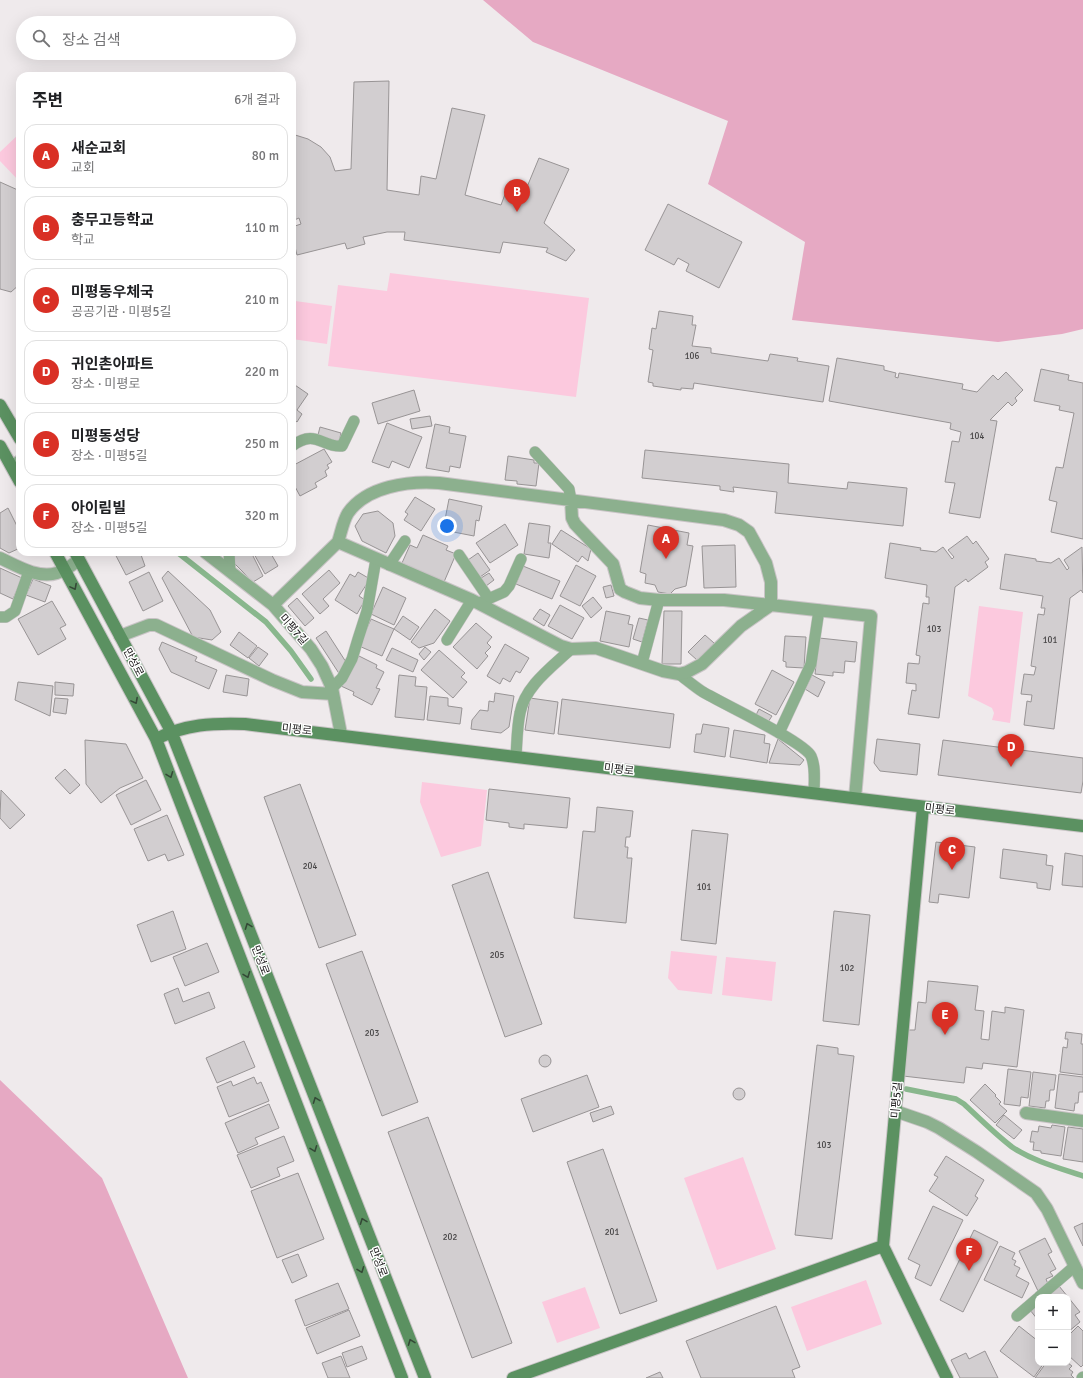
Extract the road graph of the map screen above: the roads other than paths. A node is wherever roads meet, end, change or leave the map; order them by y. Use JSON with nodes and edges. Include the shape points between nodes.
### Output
{"nodes":[{"id":1,"x":0,"y":405,"type":"edge"},
{"id":2,"x":354,"y":421,"type":"dead end"},
{"id":3,"x":16,"y":432,"type":"edge"},
{"id":4,"x":296,"y":443,"type":"edge"},
{"id":5,"x":0,"y":446,"type":"edge"},
{"id":6,"x":535,"y":452,"type":"dead end"},
{"id":7,"x":16,"y":464,"type":"edge"},
{"id":8,"x":571,"y":500,"type":"junction"},
{"id":9,"x":405,"y":541,"type":"dead end"},
{"id":10,"x":338,"y":542,"type":"junction"},
{"id":11,"x":460,"y":555,"type":"dead end"},
{"id":12,"x":58,"y":556,"type":"edge"},
{"id":13,"x":77,"y":556,"type":"edge"},
{"id":14,"x":210,"y":556,"type":"edge"},
{"id":15,"x":229,"y":556,"type":"edge"},
{"id":16,"x":0,"y":558,"type":"edge"},
{"id":17,"x":376,"y":559,"type":"junction"},
{"id":18,"x":521,"y":559,"type":"dead end"},
{"id":19,"x":389,"y":565,"type":"junction"},
{"id":20,"x":64,"y":570,"type":"junction"},
{"id":21,"x":29,"y":571,"type":"junction"},
{"id":22,"x":230,"y":572,"type":"junction"},
{"id":23,"x":659,"y":600,"type":"junction"},
{"id":24,"x":480,"y":601,"type":"junction"},
{"id":25,"x":273,"y":605,"type":"junction"},
{"id":26,"x":771,"y":605,"type":"junction"},
{"id":27,"x":819,"y":610,"type":"junction"},
{"id":28,"x":0,"y":617,"type":"edge"},
{"id":29,"x":120,"y":636,"type":"junction"},
{"id":30,"x":447,"y":640,"type":"dead end"},
{"id":31,"x":571,"y":649,"type":"junction"},
{"id":32,"x":642,"y":663,"type":"junction"},
{"id":33,"x":679,"y":674,"type":"junction"},
{"id":34,"x":332,"y":691,"type":"junction"},
{"id":35,"x":171,"y":731,"type":"junction"},
{"id":36,"x":779,"y":733,"type":"junction"},
{"id":37,"x":341,"y":734,"type":"junction"},
{"id":38,"x":156,"y":739,"type":"junction"},
{"id":39,"x":516,"y":756,"type":"junction"},
{"id":40,"x":814,"y":793,"type":"junction"},
{"id":41,"x":855,"y":798,"type":"junction"},
{"id":42,"x":923,"y":807,"type":"junction"},
{"id":43,"x":1083,"y":826,"type":"edge"},
{"id":44,"x":895,"y":1111,"type":"junction"},
{"id":45,"x":1026,"y":1113,"type":"dead end"},
{"id":46,"x":1083,"y":1121,"type":"edge"},
{"id":47,"x":882,"y":1246,"type":"junction"},
{"id":48,"x":1075,"y":1266,"type":"junction"},
{"id":49,"x":1083,"y":1283,"type":"edge"},
{"id":50,"x":1042,"y":1294,"type":"edge"},
{"id":51,"x":1035,"y":1300,"type":"edge"},
{"id":52,"x":1016,"y":1316,"type":"dead end"},
{"id":53,"x":402,"y":1378,"type":"edge"},
{"id":54,"x":425,"y":1378,"type":"edge"},
{"id":55,"x":513,"y":1378,"type":"edge"},
{"id":56,"x":947,"y":1378,"type":"edge"}],
"edges":[{"from":1,"to":3,"type":"street"},
{"from":2,"to":4,"type":"lane","via":[[342,446],[316,438]]},
{"from":5,"to":7,"type":"street"},
{"from":6,"to":8,"type":"lane","via":[[569,490]]},
{"from":8,"to":10,"type":"street","via":[[439,483],[406,484],[386,488],[358,502],[347,514]]},
{"from":8,"to":23,"type":"street","via":[[575,524],[613,564],[620,589],[640,598]]},
{"from":8,"to":26,"type":"street","via":[[724,520],[739,525],[749,532],[766,563],[771,582]]},
{"from":9,"to":19,"type":"lane"},
{"from":10,"to":17,"type":"street"},
{"from":10,"to":25,"type":"street"},
{"from":11,"to":24,"type":"lane"},
{"from":12,"to":20,"type":"street","name":"만성로"},
{"from":13,"to":20,"type":"street"},
{"from":13,"to":29,"type":"street","name":"만성로"},
{"from":14,"to":22,"type":"street","name":"미평7길"},
{"from":15,"to":22,"type":"lane"},
{"from":16,"to":21,"type":"street"},
{"from":17,"to":19,"type":"street"},
{"from":17,"to":34,"type":"lane","via":[[367,611],[352,659]]},
{"from":18,"to":24,"type":"lane","via":[[507,589]]},
{"from":19,"to":24,"type":"street"},
{"from":20,"to":21,"type":"street","via":[[52,574]]},
{"from":20,"to":38,"type":"street","name":"만성로","one_way":true},
{"from":21,"to":28,"type":"lane","via":[[15,611],[6,617]]},
{"from":22,"to":25,"type":"street","name":"미평7길"},
{"from":23,"to":26,"type":"street","via":[[724,600]]},
{"from":23,"to":32,"type":"lane"},
{"from":24,"to":30,"type":"lane"},
{"from":24,"to":31,"type":"street","via":[[561,646]]},
{"from":25,"to":34,"type":"street","name":"미평7길","via":[[311,649],[322,666]]},
{"from":26,"to":27,"type":"street"},
{"from":26,"to":33,"type":"street","via":[[741,626],[702,664]]},
{"from":27,"to":36,"type":"lane","via":[[810,664]]},
{"from":27,"to":41,"type":"street","via":[[871,616]]},
{"from":29,"to":34,"type":"street","via":[[149,625],[156,625],[302,692]]},
{"from":29,"to":35,"type":"street","name":"만성로"},
{"from":31,"to":32,"type":"street","via":[[596,648]]},
{"from":31,"to":39,"type":"lane","via":[[534,684],[524,699],[520,713]]},
{"from":32,"to":33,"type":"street"},
{"from":33,"to":36,"type":"lane","via":[[702,692]]},
{"from":34,"to":37,"type":"street","name":"미평7길"},
{"from":35,"to":37,"type":"street","name":"미평로","via":[[203,724],[224,723]]},
{"from":35,"to":38,"type":"street","name":"미평로"},
{"from":54,"to":35,"type":"street","name":"만성로","one_way":true},
{"from":36,"to":40,"type":"lane","via":[[806,750],[810,756],[813,764]]},
{"from":37,"to":39,"type":"street","name":"미평로"},
{"from":38,"to":53,"type":"street","name":"만성로","one_way":true},
{"from":39,"to":40,"type":"street","name":"미평로"},
{"from":40,"to":41,"type":"street","name":"미평로"},
{"from":41,"to":42,"type":"street","name":"미평로"},
{"from":42,"to":43,"type":"street","name":"미평로"},
{"from":42,"to":44,"type":"street","name":"미평5길"},
{"from":44,"to":47,"type":"street","name":"미평5길"},
{"from":44,"to":48,"type":"street","via":[[939,1128],[1036,1192]]},
{"from":45,"to":46,"type":"street"},
{"from":47,"to":55,"type":"street"},
{"from":47,"to":56,"type":"street"},
{"from":48,"to":49,"type":"street"},
{"from":48,"to":50,"type":"lane"},
{"from":51,"to":52,"type":"lane"}]}
